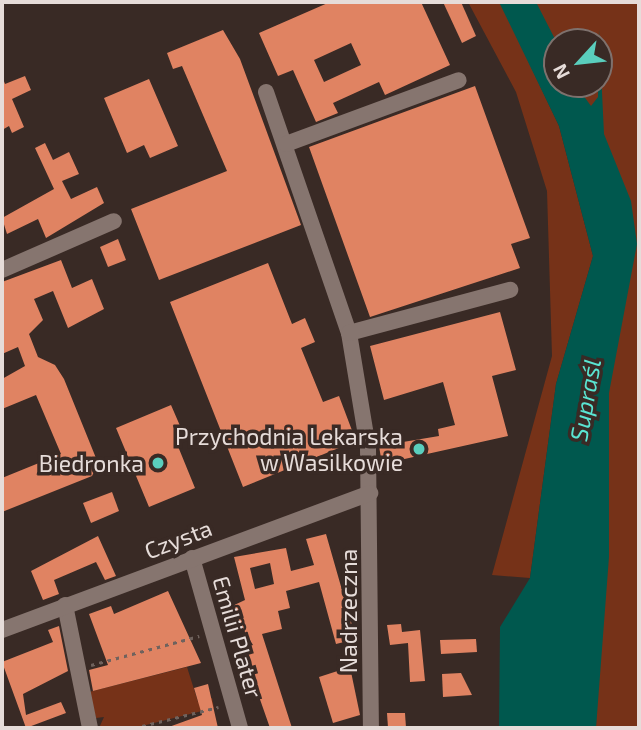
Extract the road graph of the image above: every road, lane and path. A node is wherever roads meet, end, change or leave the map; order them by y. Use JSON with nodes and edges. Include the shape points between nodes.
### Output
{"nodes":[{"id":1,"x":459,"y":80,"type":"dead end"},
{"id":2,"x":266,"y":92,"type":"dead end"},
{"id":3,"x":286,"y":144,"type":"junction"},
{"id":4,"x":114,"y":221,"type":"dead end"},
{"id":5,"x":2,"y":270,"type":"edge"},
{"id":6,"x":510,"y":290,"type":"dead end"},
{"id":7,"x":349,"y":333,"type":"junction"},
{"id":8,"x":370,"y":493,"type":"junction"},
{"id":9,"x":192,"y":558,"type":"junction"},
{"id":10,"x":65,"y":605,"type":"junction"},
{"id":11,"x":2,"y":630,"type":"edge"},
{"id":12,"x":200,"y":636,"type":"dead end"},
{"id":13,"x":79,"y":668,"type":"junction"},
{"id":14,"x":218,"y":707,"type":"dead end"},
{"id":15,"x":90,"y":728,"type":"edge"},
{"id":16,"x":134,"y":728,"type":"edge"},
{"id":17,"x":240,"y":728,"type":"edge"},
{"id":18,"x":371,"y":728,"type":"edge"}],
"edges":[{"from":1,"to":3,"type":"street"},
{"from":2,"to":3,"type":"street","name":"Nadrzeczna"},
{"from":3,"to":7,"type":"street","name":"Nadrzeczna"},
{"from":4,"to":5,"type":"street"},
{"from":6,"to":7,"type":"street"},
{"from":7,"to":8,"type":"street","name":"Nadrzeczna"},
{"from":8,"to":9,"type":"street","name":"Czysta"},
{"from":8,"to":18,"type":"street","name":"Nadrzeczna"},
{"from":9,"to":10,"type":"street","name":"Czysta"},
{"from":9,"to":17,"type":"street","name":"Emilii Plater"},
{"from":10,"to":11,"type":"street","name":"Czysta"},
{"from":10,"to":13,"type":"street"},
{"from":12,"to":13,"type":"path"},
{"from":13,"to":15,"type":"street"},
{"from":14,"to":16,"type":"path"}]}
